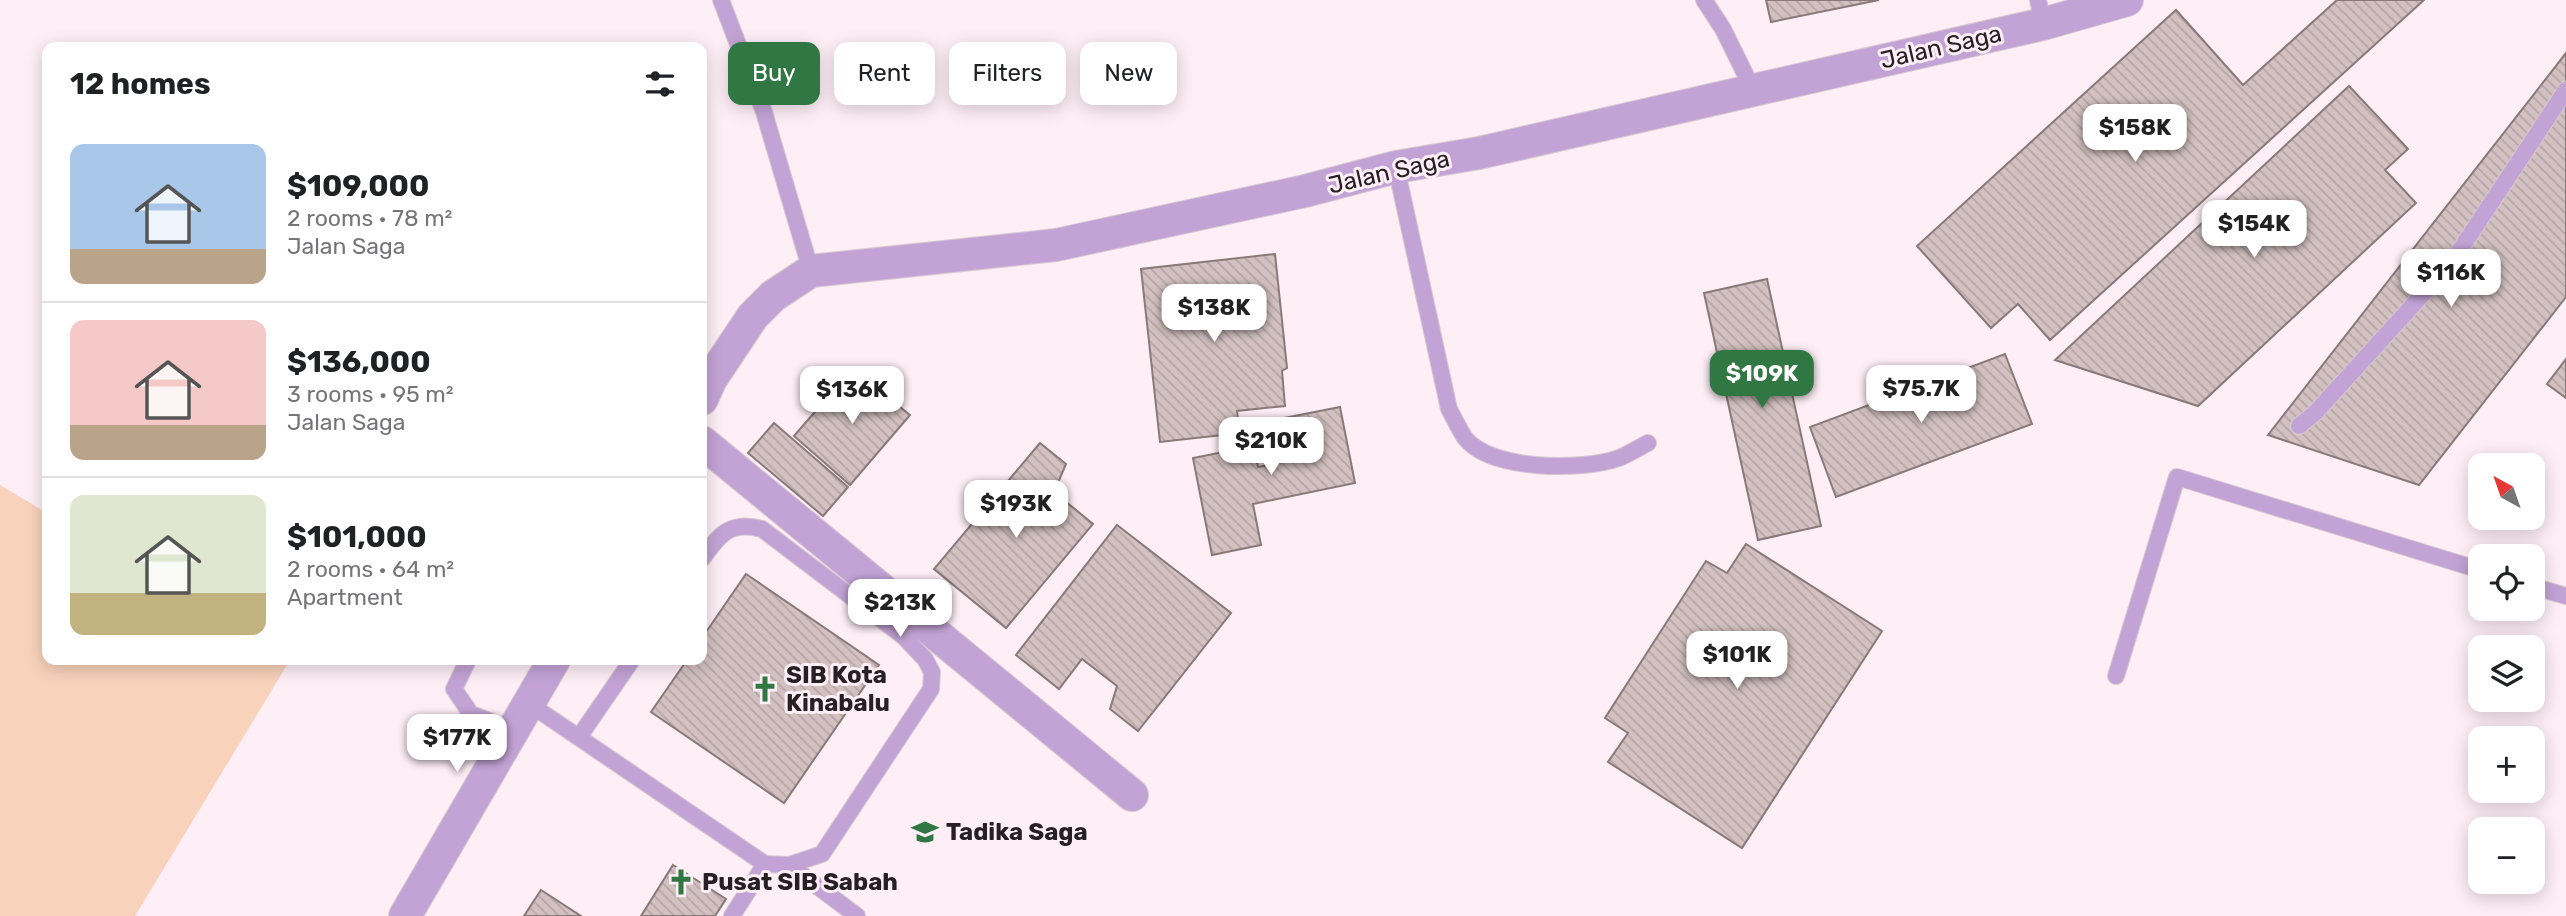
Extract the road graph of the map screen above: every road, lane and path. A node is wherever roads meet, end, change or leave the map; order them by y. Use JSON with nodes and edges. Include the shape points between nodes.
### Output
{"nodes":[{"id":1,"x":721,"y":0,"type":"edge"},
{"id":2,"x":1704,"y":0,"type":"edge"},
{"id":3,"x":2127,"y":0,"type":"edge"},
{"id":4,"x":2041,"y":12,"type":"edge"},
{"id":5,"x":1753,"y":90,"type":"junction"},
{"id":6,"x":2566,"y":90,"type":"edge"},
{"id":7,"x":1396,"y":167,"type":"junction"},
{"id":8,"x":811,"y":271,"type":"junction"},
{"id":9,"x":707,"y":388,"type":"edge"},
{"id":10,"x":2299,"y":426,"type":"dead end"},
{"id":11,"x":1647,"y":443,"type":"dead end"},
{"id":12,"x":707,"y":446,"type":"edge"},
{"id":13,"x":707,"y":552,"type":"edge"},
{"id":14,"x":2468,"y":566,"type":"edge"},
{"id":15,"x":2545,"y":590,"type":"edge"},
{"id":16,"x":2566,"y":596,"type":"edge"},
{"id":17,"x":466,"y":665,"type":"edge"},
{"id":18,"x":551,"y":665,"type":"edge"},
{"id":19,"x":629,"y":665,"type":"edge"},
{"id":20,"x":2116,"y":676,"type":"dead end"},
{"id":21,"x":528,"y":703,"type":"junction"},
{"id":22,"x":513,"y":730,"type":"junction"},
{"id":23,"x":579,"y":737,"type":"junction"},
{"id":24,"x":1132,"y":795,"type":"dead end"},
{"id":25,"x":765,"y":864,"type":"junction"},
{"id":26,"x":789,"y":865,"type":"junction"},
{"id":27,"x":405,"y":916,"type":"edge"},
{"id":28,"x":732,"y":916,"type":"edge"},
{"id":29,"x":857,"y":916,"type":"edge"}],
"edges":[{"from":1,"to":8,"type":"lane","via":[[764,112]]},
{"from":2,"to":5,"type":"lane"},
{"from":3,"to":4,"type":"street","name":"Jalan Saga"},
{"from":4,"to":5,"type":"street","name":"Jalan Saga"},
{"from":5,"to":7,"type":"street","name":"Jalan Saga","via":[[1479,153]]},
{"from":6,"to":10,"type":"lane","via":[[2452,262]]},
{"from":7,"to":8,"type":"street","name":"Jalan Saga","via":[[1056,245]]},
{"from":7,"to":11,"type":"lane","via":[[1449,409],[1466,440],[1498,460],[1577,467],[1619,458]]},
{"from":8,"to":9,"type":"street","name":"Jalan Saga","via":[[752,316]]},
{"from":12,"to":24,"type":"street"},
{"from":13,"to":26,"type":"lane","via":[[729,528],[749,525],[762,529],[903,636],[932,672],[931,689],[822,854]]},
{"from":14,"to":20,"type":"lane","via":[[2177,477]]},
{"from":15,"to":16,"type":"lane"},
{"from":17,"to":22,"type":"lane","via":[[454,689],[471,713]]},
{"from":18,"to":21,"type":"street"},
{"from":19,"to":23,"type":"lane"},
{"from":21,"to":22,"type":"street"},
{"from":21,"to":23,"type":"lane"},
{"from":22,"to":27,"type":"street"},
{"from":23,"to":25,"type":"lane"},
{"from":25,"to":26,"type":"lane"},
{"from":25,"to":28,"type":"lane"},
{"from":26,"to":29,"type":"lane"}]}
